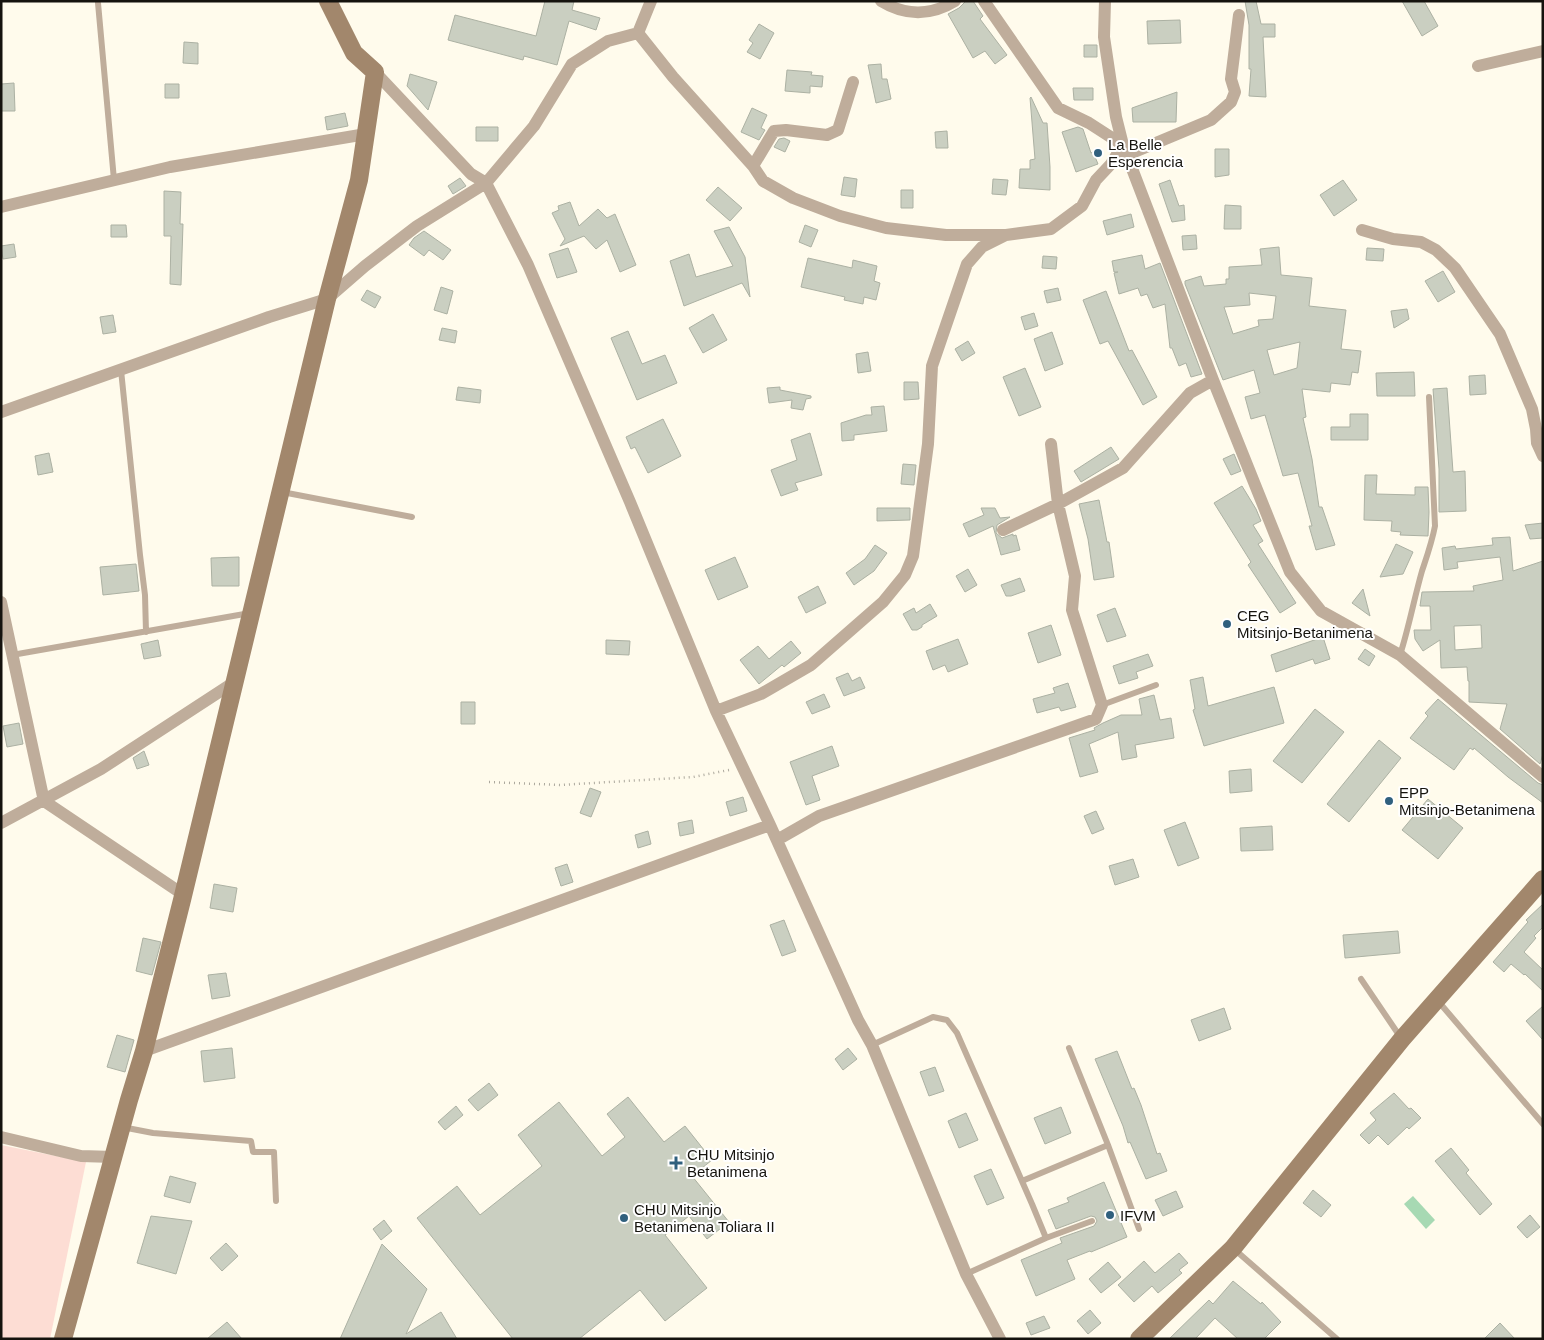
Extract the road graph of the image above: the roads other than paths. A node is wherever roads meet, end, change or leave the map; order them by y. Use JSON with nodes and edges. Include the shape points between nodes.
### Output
{"nodes":[{"id":1,"x":328,"y":1,"type":"edge"},
{"id":2,"x":651,"y":1,"type":"edge"},
{"id":3,"x":881,"y":1,"type":"edge"},
{"id":4,"x":955,"y":1,"type":"edge"},
{"id":5,"x":984,"y":1,"type":"edge"},
{"id":6,"x":1105,"y":1,"type":"edge"},
{"id":7,"x":98,"y":3,"type":"dead end"},
{"id":8,"x":1239,"y":15,"type":"dead end"},
{"id":9,"x":638,"y":33,"type":"junction"},
{"id":10,"x":1543,"y":51,"type":"edge"},
{"id":11,"x":1478,"y":66,"type":"dead end"},
{"id":12,"x":376,"y":72,"type":"junction"},
{"id":13,"x":853,"y":82,"type":"dead end"},
{"id":14,"x":366,"y":134,"type":"junction"},
{"id":15,"x":1125,"y":150,"type":"junction"},
{"id":16,"x":753,"y":166,"type":"junction"},
{"id":17,"x":114,"y":180,"type":"junction"},
{"id":18,"x":486,"y":183,"type":"junction"},
{"id":19,"x":1,"y":207,"type":"edge"},
{"id":20,"x":1362,"y":230,"type":"dead end"},
{"id":21,"x":1006,"y":235,"type":"junction"},
{"id":22,"x":328,"y":299,"type":"junction"},
{"id":23,"x":121,"y":370,"type":"junction"},
{"id":24,"x":1213,"y":380,"type":"junction"},
{"id":25,"x":1429,"y":397,"type":"dead end"},
{"id":26,"x":1,"y":412,"type":"edge"},
{"id":27,"x":1051,"y":444,"type":"dead end"},
{"id":28,"x":1543,"y":456,"type":"edge"},
{"id":29,"x":281,"y":492,"type":"junction"},
{"id":30,"x":1058,"y":504,"type":"junction"},
{"id":31,"x":412,"y":517,"type":"dead end"},
{"id":32,"x":1002,"y":530,"type":"dead end"},
{"id":33,"x":1,"y":602,"type":"edge"},
{"id":34,"x":252,"y":613,"type":"junction"},
{"id":35,"x":146,"y":632,"type":"junction"},
{"id":36,"x":12,"y":655,"type":"junction"},
{"id":37,"x":1400,"y":655,"type":"junction"},
{"id":38,"x":236,"y":681,"type":"junction"},
{"id":39,"x":1156,"y":685,"type":"dead end"},
{"id":40,"x":1102,"y":705,"type":"junction"},
{"id":41,"x":716,"y":711,"type":"junction"},
{"id":42,"x":1543,"y":777,"type":"edge"},
{"id":43,"x":44,"y":801,"type":"junction"},
{"id":44,"x":1,"y":823,"type":"edge"},
{"id":45,"x":770,"y":825,"type":"junction"},
{"id":46,"x":777,"y":840,"type":"junction"},
{"id":47,"x":1543,"y":879,"type":"edge"},
{"id":48,"x":184,"y":895,"type":"junction"},
{"id":49,"x":1361,"y":979,"type":"dead end"},
{"id":50,"x":1437,"y":1000,"type":"junction"},
{"id":51,"x":1402,"y":1039,"type":"junction"},
{"id":52,"x":872,"y":1045,"type":"junction"},
{"id":53,"x":1069,"y":1048,"type":"dead end"},
{"id":54,"x":144,"y":1051,"type":"junction"},
{"id":55,"x":1543,"y":1124,"type":"edge"},
{"id":56,"x":121,"y":1126,"type":"junction"},
{"id":57,"x":1,"y":1137,"type":"edge"},
{"id":58,"x":1108,"y":1145,"type":"junction"},
{"id":59,"x":113,"y":1157,"type":"junction"},
{"id":60,"x":1022,"y":1181,"type":"junction"},
{"id":61,"x":276,"y":1201,"type":"dead end"},
{"id":62,"x":1092,"y":1221,"type":"dead end"},
{"id":63,"x":1139,"y":1229,"type":"dead end"},
{"id":64,"x":1046,"y":1238,"type":"junction"},
{"id":65,"x":1233,"y":1248,"type":"junction"},
{"id":66,"x":966,"y":1274,"type":"junction"},
{"id":67,"x":63,"y":1339,"type":"edge"},
{"id":68,"x":1000,"y":1339,"type":"edge"},
{"id":69,"x":1139,"y":1339,"type":"edge"},
{"id":70,"x":1337,"y":1339,"type":"edge"}],
"edges":[{"from":1,"to":12,"type":"street","via":[[354,53]]},
{"from":2,"to":9,"type":"street"},
{"from":3,"to":4,"type":"street","via":[[910,12],[932,12]]},
{"from":5,"to":15,"type":"street","via":[[1058,108],[1089,123]]},
{"from":6,"to":15,"type":"street","via":[[1104,37],[1116,118]]},
{"from":7,"to":17,"type":"lane"},
{"from":8,"to":15,"type":"street","via":[[1232,79],[1235,92],[1231,102],[1211,120]]},
{"from":9,"to":16,"type":"street"},
{"from":9,"to":18,"type":"street","via":[[608,41],[572,64],[534,126]]},
{"from":10,"to":11,"type":"street"},
{"from":12,"to":14,"type":"street"},
{"from":12,"to":18,"type":"street","via":[[471,174]]},
{"from":13,"to":16,"type":"street","via":[[838,130],[827,135],[774,131]]},
{"from":14,"to":17,"type":"street","via":[[170,167]]},
{"from":14,"to":22,"type":"street","via":[[359,180]]},
{"from":15,"to":21,"type":"street","via":[[1096,180],[1082,206],[1051,229]]},
{"from":15,"to":24,"type":"street"},
{"from":16,"to":21,"type":"street","via":[[763,181],[785,194],[840,216],[886,228],[946,235]]},
{"from":17,"to":19,"type":"street"},
{"from":18,"to":22,"type":"street","via":[[417,226],[364,266]]},
{"from":18,"to":41,"type":"street","via":[[528,265]]},
{"from":20,"to":28,"type":"street","via":[[1393,239],[1422,242],[1436,250],[1454,268],[1500,334],[1532,409],[1537,443]]},
{"from":21,"to":41,"type":"street","via":[[982,247],[967,264],[932,366],[928,444],[913,556],[906,575],[883,602],[811,665],[761,694]]},
{"from":22,"to":23,"type":"street"},
{"from":22,"to":29,"type":"street"},
{"from":23,"to":26,"type":"street"},
{"from":23,"to":35,"type":"lane","via":[[145,595]]},
{"from":24,"to":30,"type":"street","via":[[1190,393],[1123,468]]},
{"from":24,"to":37,"type":"street","via":[[1290,572],[1321,611]]},
{"from":25,"to":37,"type":"lane","via":[[1435,526]]},
{"from":27,"to":30,"type":"street"},
{"from":29,"to":31,"type":"lane"},
{"from":29,"to":34,"type":"street"},
{"from":30,"to":32,"type":"street"},
{"from":30,"to":40,"type":"street","via":[[1075,576],[1072,610]]},
{"from":33,"to":36,"type":"street"},
{"from":34,"to":35,"type":"lane"},
{"from":34,"to":38,"type":"street"},
{"from":35,"to":36,"type":"lane"},
{"from":36,"to":43,"type":"street"},
{"from":37,"to":42,"type":"street"},
{"from":38,"to":43,"type":"street","via":[[101,769]]},
{"from":38,"to":48,"type":"street"},
{"from":39,"to":40,"type":"lane"},
{"from":40,"to":46,"type":"street","via":[[1096,719],[819,816]]},
{"from":41,"to":45,"type":"street"},
{"from":43,"to":44,"type":"street"},
{"from":43,"to":48,"type":"street"},
{"from":45,"to":46,"type":"street"},
{"from":45,"to":54,"type":"street"},
{"from":46,"to":52,"type":"street"},
{"from":47,"to":50,"type":"street"},
{"from":48,"to":54,"type":"street"},
{"from":49,"to":51,"type":"lane"},
{"from":50,"to":51,"type":"street"},
{"from":50,"to":55,"type":"lane"},
{"from":51,"to":65,"type":"street"},
{"from":52,"to":60,"type":"lane","via":[[933,1017],[947,1020],[957,1033]]},
{"from":52,"to":66,"type":"street"},
{"from":53,"to":58,"type":"lane"},
{"from":54,"to":56,"type":"street"},
{"from":56,"to":59,"type":"street"},
{"from":56,"to":61,"type":"lane","via":[[153,1134],[251,1141],[253,1152],[274,1152]]},
{"from":57,"to":59,"type":"street","via":[[81,1156]]},
{"from":58,"to":60,"type":"lane"},
{"from":58,"to":63,"type":"lane"},
{"from":59,"to":67,"type":"street"},
{"from":60,"to":64,"type":"lane"},
{"from":62,"to":64,"type":"lane"},
{"from":64,"to":66,"type":"lane"},
{"from":65,"to":69,"type":"street"},
{"from":65,"to":70,"type":"lane"},
{"from":66,"to":68,"type":"street"}]}
